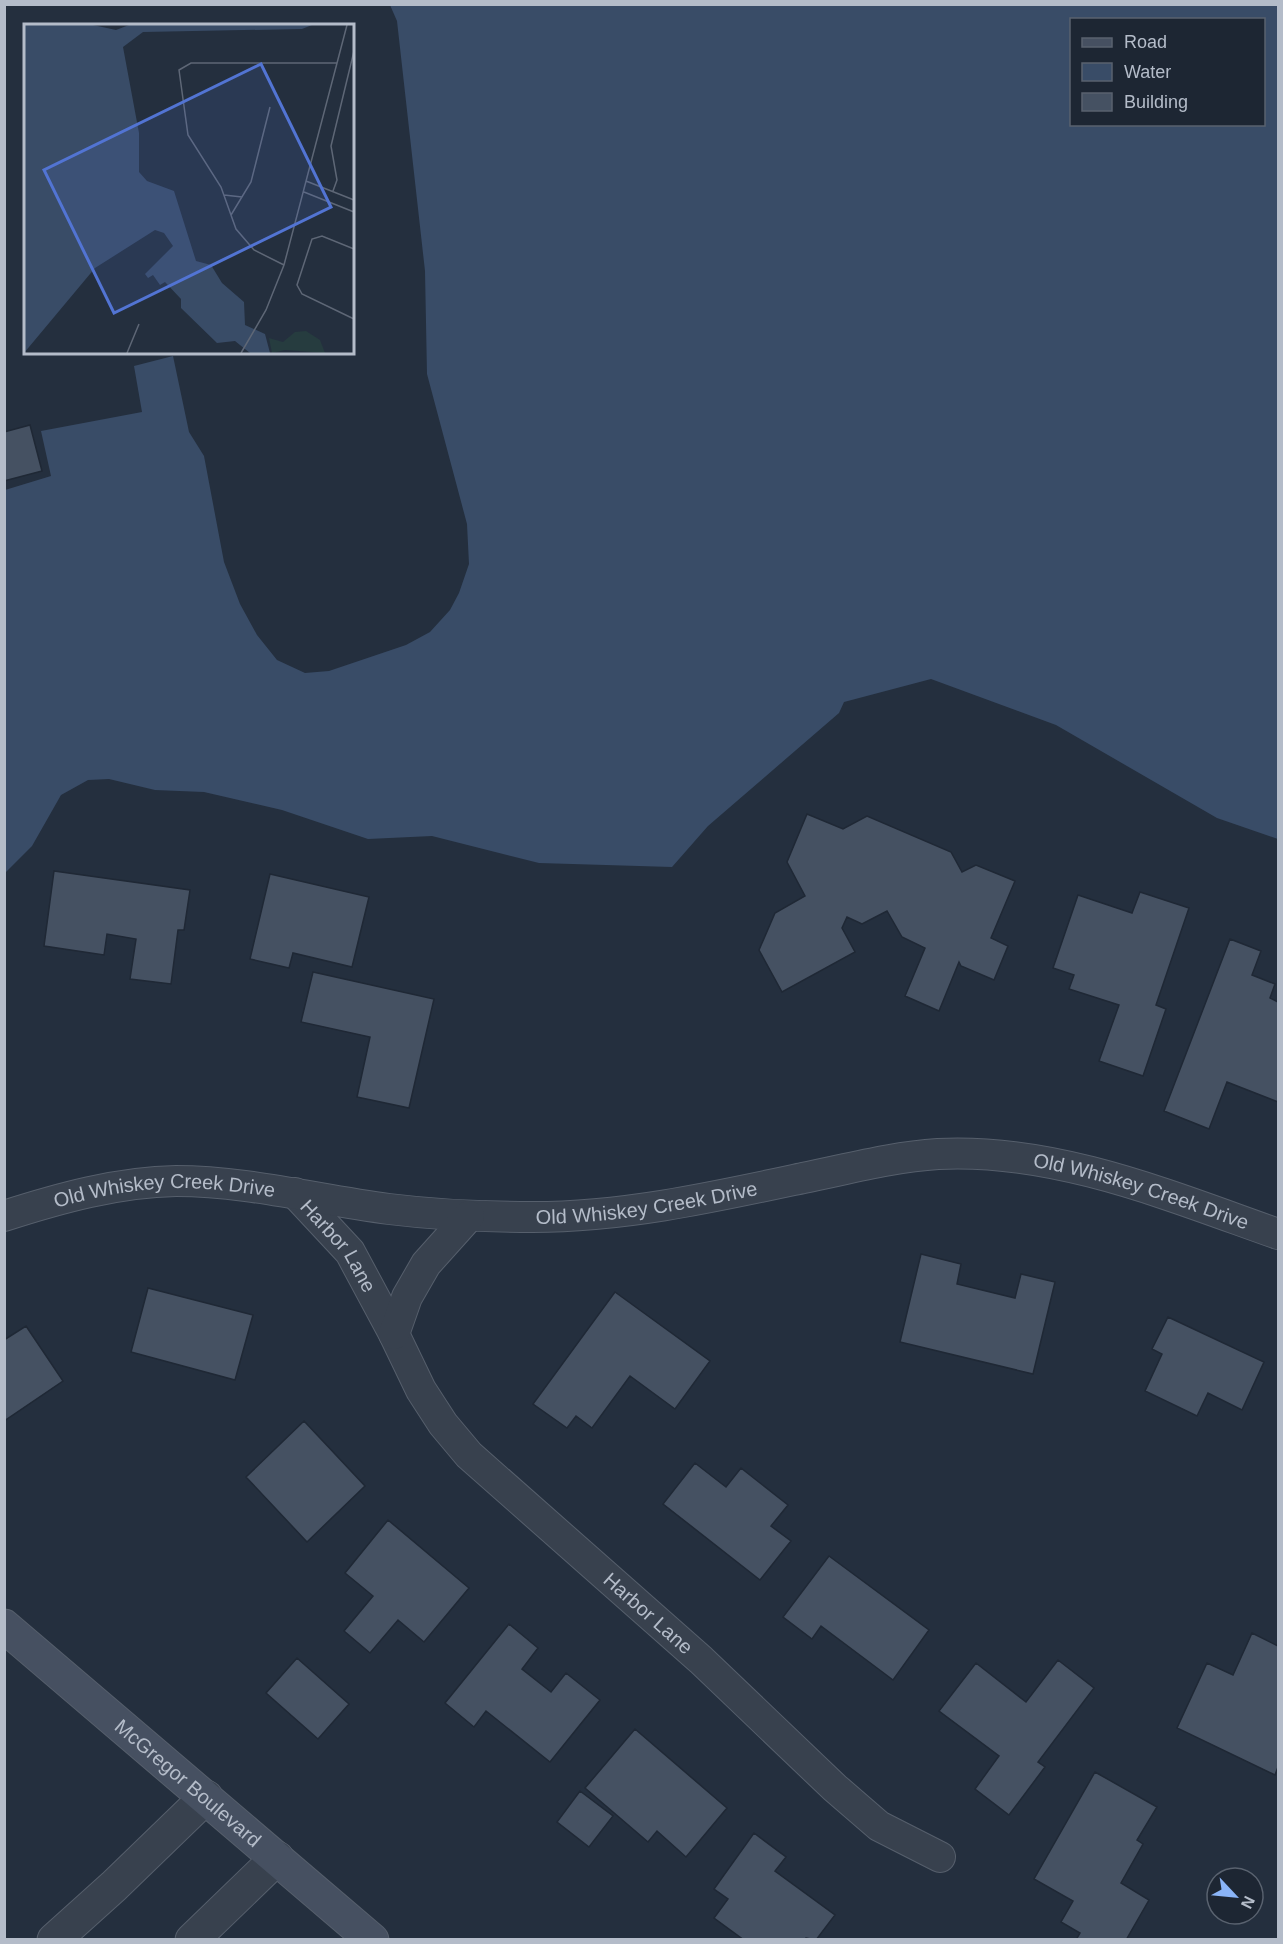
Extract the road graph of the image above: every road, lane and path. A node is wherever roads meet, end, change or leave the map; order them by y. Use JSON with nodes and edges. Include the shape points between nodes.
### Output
{"nodes":[{"id":1,"x":295,"y":1192,"type":"junction"},
{"id":2,"x":4,"y":1216,"type":"edge"},
{"id":3,"x":469,"y":1216,"type":"junction"},
{"id":4,"x":1278,"y":1234,"type":"edge"},
{"id":5,"x":394,"y":1334,"type":"junction"},
{"id":6,"x":4,"y":1626,"type":"edge"},
{"id":7,"x":206,"y":1797,"type":"junction"},
{"id":8,"x":940,"y":1857,"type":"dead end"},
{"id":9,"x":277,"y":1858,"type":"junction"},
{"id":10,"x":54,"y":1940,"type":"edge"},
{"id":11,"x":192,"y":1940,"type":"edge"},
{"id":12,"x":372,"y":1940,"type":"edge"}],
"edges":[{"from":1,"to":2,"type":"street","name":"Old Whiskey Creek Drive","via":[[176,1181],[118,1186]]},
{"from":1,"to":3,"type":"street","name":"Old Whiskey Creek Drive","via":[[386,1209]]},
{"from":1,"to":5,"type":"street","name":"Harbor Lane","via":[[350,1252]]},
{"from":3,"to":4,"type":"street","name":"Old Whiskey Creek Drive","via":[[619,1212],[941,1154],[1029,1160],[1075,1168],[1162,1193]]},
{"from":3,"to":5,"type":"street","via":[[426,1264],[407,1297]]},
{"from":5,"to":8,"type":"street","name":"Harbor Lane","via":[[421,1390],[469,1455],[701,1660],[870,1819]]},
{"from":6,"to":7,"type":"main road","name":"McGregor Boulevard"},
{"from":7,"to":9,"type":"main road","name":"McGregor Boulevard"},
{"from":7,"to":10,"type":"street"},
{"from":9,"to":11,"type":"street"},
{"from":9,"to":12,"type":"main road","name":"McGregor Boulevard"}]}
